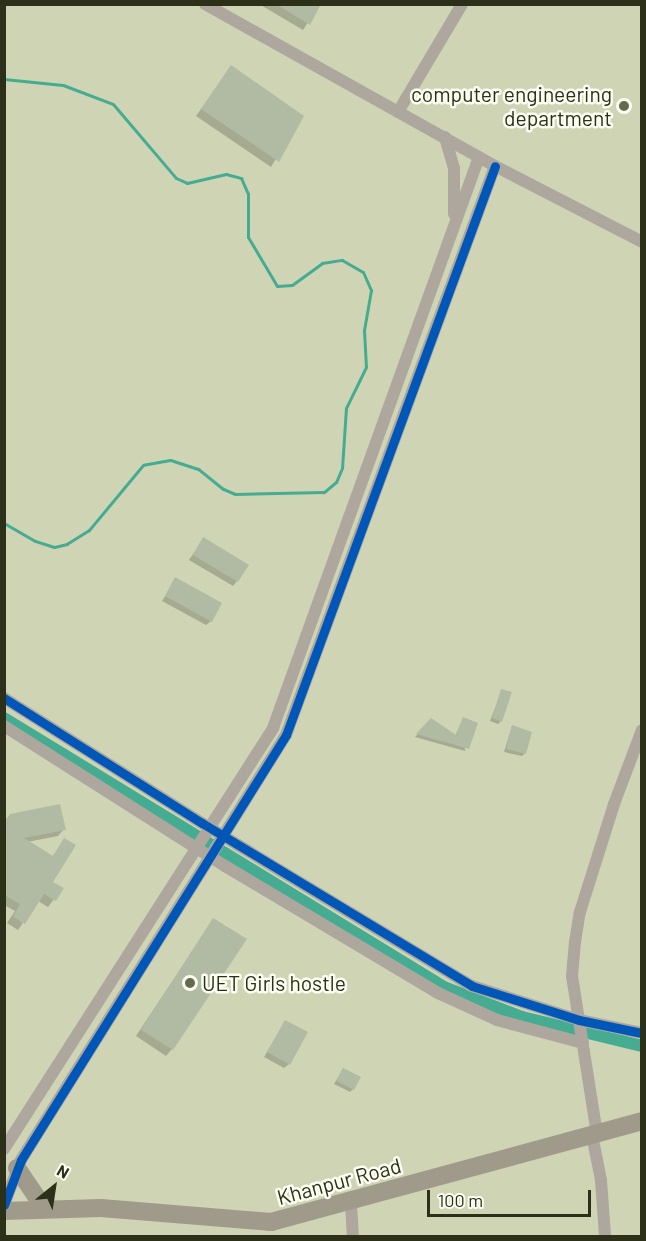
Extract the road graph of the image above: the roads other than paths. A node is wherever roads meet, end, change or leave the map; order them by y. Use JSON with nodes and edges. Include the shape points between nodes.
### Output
{"nodes":[{"id":1,"x":462,"y":4,"type":"edge"},
{"id":2,"x":208,"y":5,"type":"edge"},
{"id":3,"x":398,"y":112,"type":"junction"},
{"id":4,"x":445,"y":138,"type":"junction"},
{"id":5,"x":480,"y":157,"type":"junction"},
{"id":6,"x":495,"y":165,"type":"junction"},
{"id":7,"x":453,"y":227,"type":"junction"},
{"id":8,"x":642,"y":242,"type":"edge"},
{"id":9,"x":4,"y":698,"type":"edge"},
{"id":10,"x":4,"y":726,"type":"edge"},
{"id":11,"x":642,"y":730,"type":"edge"},
{"id":12,"x":581,"y":1031,"type":"junction"},
{"id":13,"x":642,"y":1033,"type":"edge"},
{"id":14,"x":642,"y":1121,"type":"edge"},
{"id":15,"x":594,"y":1134,"type":"junction"},
{"id":16,"x":4,"y":1149,"type":"edge"},
{"id":17,"x":10,"y":1176,"type":"edge"},
{"id":18,"x":351,"y":1202,"type":"junction"},
{"id":19,"x":4,"y":1205,"type":"edge"},
{"id":20,"x":44,"y":1208,"type":"junction"},
{"id":21,"x":4,"y":1211,"type":"edge"},
{"id":22,"x":353,"y":1236,"type":"edge"},
{"id":23,"x":605,"y":1236,"type":"edge"}],
"edges":[{"from":1,"to":3,"type":"street"},
{"from":2,"to":3,"type":"street"},
{"from":3,"to":4,"type":"street"},
{"from":4,"to":5,"type":"street"},
{"from":4,"to":7,"type":"street","via":[[455,179]]},
{"from":5,"to":6,"type":"street"},
{"from":5,"to":7,"type":"street"},
{"from":6,"to":8,"type":"street"},
{"from":6,"to":17,"type":"street","via":[[286,735]]},
{"from":7,"to":16,"type":"street","via":[[273,728]]},
{"from":9,"to":12,"type":"street","bridge":true,"via":[[472,986]]},
{"from":10,"to":12,"type":"street","bridge":true,"via":[[225,866],[438,993],[498,1020]]},
{"from":11,"to":12,"type":"street","via":[[580,912],[572,976]]},
{"from":12,"to":13,"type":"street"},
{"from":12,"to":15,"type":"street"},
{"from":14,"to":15,"type":"highway","name":"Khanpur Road"},
{"from":15,"to":18,"type":"highway","name":"Khanpur Road"},
{"from":15,"to":23,"type":"street"},
{"from":17,"to":19,"type":"street"},
{"from":17,"to":20,"type":"highway"},
{"from":18,"to":20,"type":"highway","name":"Khanpur Road","via":[[271,1222],[134,1209]]},
{"from":18,"to":22,"type":"street"},
{"from":20,"to":21,"type":"highway","name":"Khanpur Road"}]}
